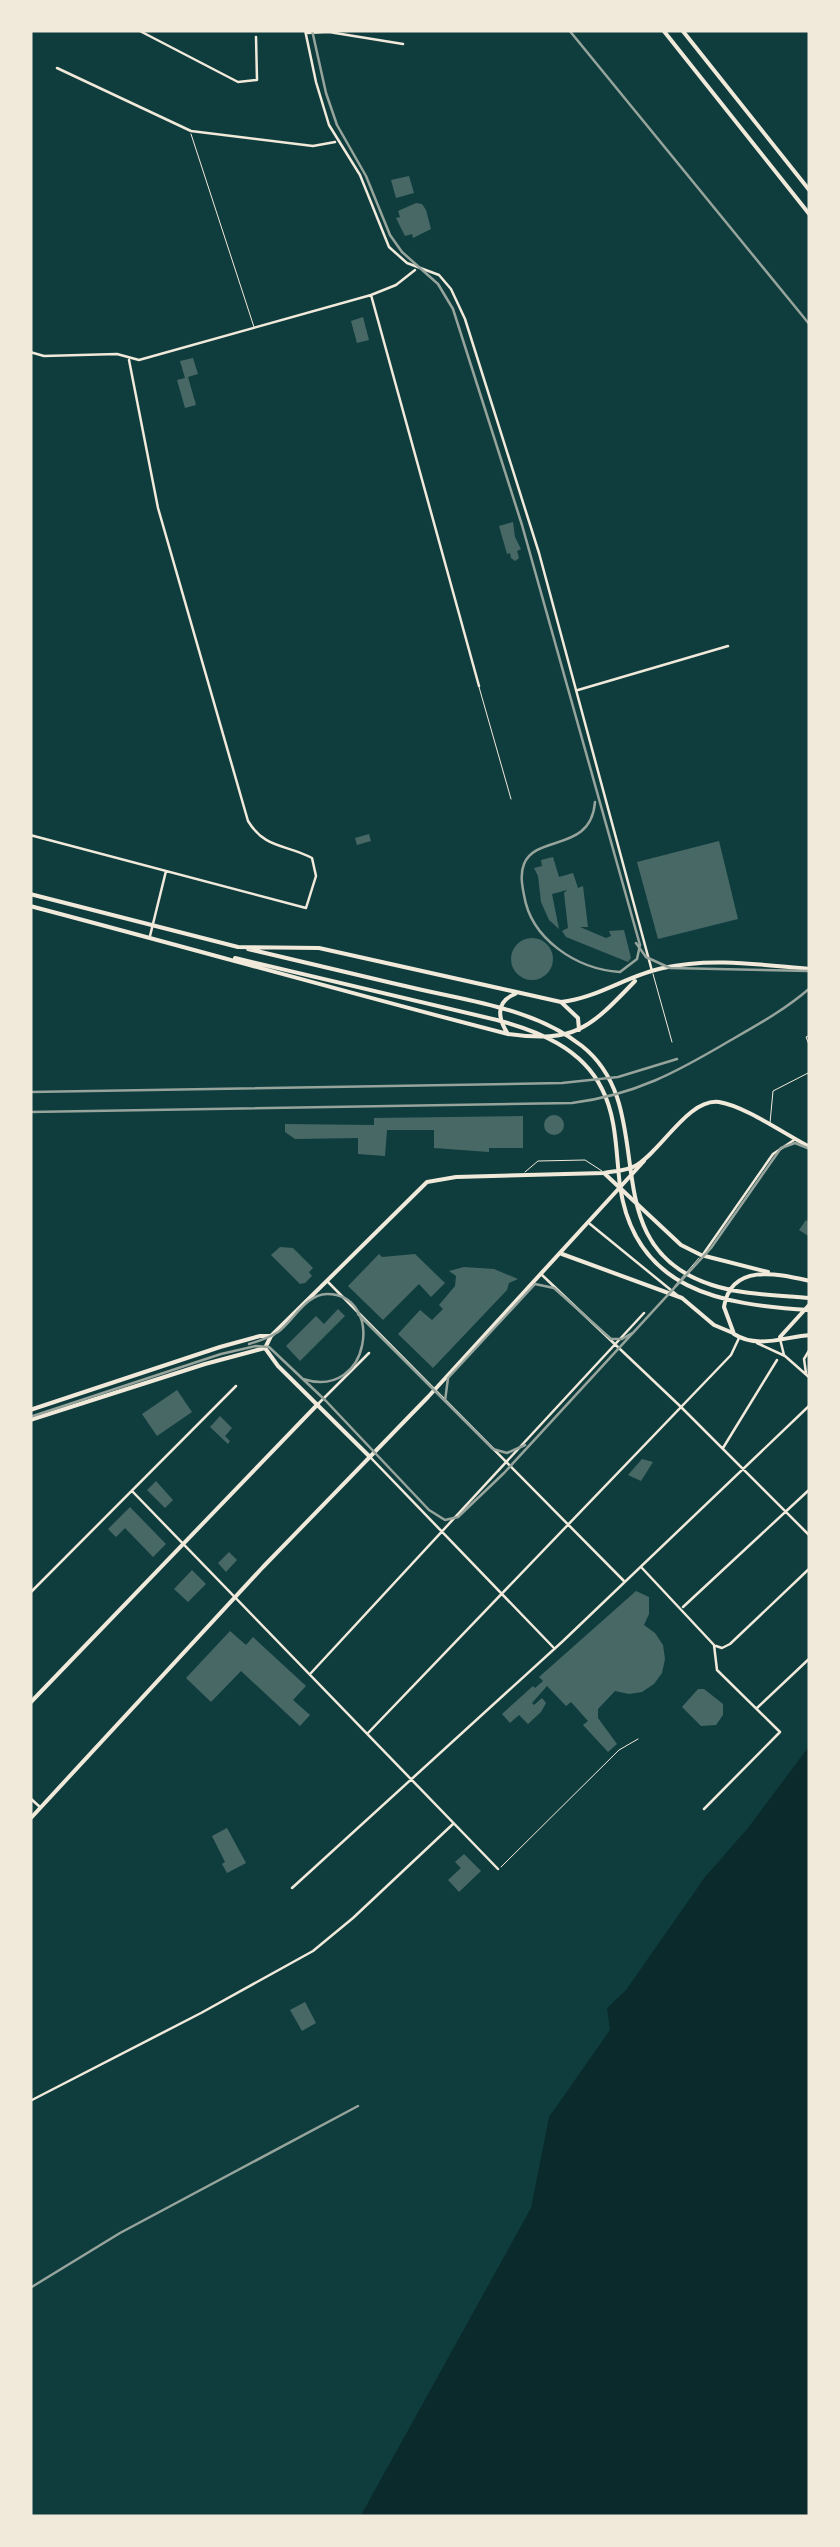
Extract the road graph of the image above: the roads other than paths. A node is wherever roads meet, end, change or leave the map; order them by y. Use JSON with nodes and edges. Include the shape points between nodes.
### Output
{"nodes":[{"id":1,"x":138,"y":30,"type":"edge"},
{"id":2,"x":663,"y":30,"type":"edge"},
{"id":3,"x":682,"y":30,"type":"edge"},
{"id":4,"x":306,"y":32,"type":"edge"},
{"id":5,"x":256,"y":37,"type":"dead end"},
{"id":6,"x":403,"y":44,"type":"dead end"},
{"id":7,"x":57,"y":68,"type":"dead end"},
{"id":8,"x":190,"y":130,"type":"junction"},
{"id":9,"x":338,"y":142,"type":"junction"},
{"id":10,"x":810,"y":191,"type":"edge"},
{"id":11,"x":810,"y":215,"type":"edge"},
{"id":12,"x":416,"y":268,"type":"junction"},
{"id":13,"x":371,"y":295,"type":"junction"},
{"id":14,"x":254,"y":328,"type":"junction"},
{"id":15,"x":30,"y":352,"type":"edge"},
{"id":16,"x":129,"y":360,"type":"junction"},
{"id":17,"x":728,"y":646,"type":"dead end"},
{"id":18,"x":478,"y":686,"type":"joint"},
{"id":19,"x":576,"y":691,"type":"junction"},
{"id":20,"x":511,"y":799,"type":"dead end"},
{"id":21,"x":30,"y":835,"type":"edge"},
{"id":22,"x":166,"y":869,"type":"junction"},
{"id":23,"x":30,"y":894,"type":"edge"},
{"id":24,"x":30,"y":906,"type":"edge"},
{"id":25,"x":152,"y":926,"type":"junction"},
{"id":26,"x":149,"y":937,"type":"junction"},
{"id":27,"x":238,"y":947,"type":"junction"},
{"id":28,"x":235,"y":958,"type":"junction"},
{"id":29,"x":810,"y":969,"type":"edge"},
{"id":30,"x":652,"y":970,"type":"junction"},
{"id":31,"x":638,"y":978,"type":"junction"},
{"id":32,"x":517,"y":994,"type":"junction"},
{"id":33,"x":561,"y":1002,"type":"junction"},
{"id":34,"x":578,"y":1032,"type":"junction"},
{"id":35,"x":508,"y":1034,"type":"junction"},
{"id":36,"x":810,"y":1036,"type":"edge"},
{"id":37,"x":672,"y":1042,"type":"dead end"},
{"id":38,"x":810,"y":1047,"type":"edge"},
{"id":39,"x":810,"y":1072,"type":"edge"},
{"id":40,"x":770,"y":1126,"type":"junction"},
{"id":41,"x":796,"y":1140,"type":"junction"},
{"id":42,"x":810,"y":1147,"type":"edge"},
{"id":43,"x":647,"y":1158,"type":"junction"},
{"id":44,"x":604,"y":1173,"type":"junction"},
{"id":45,"x":522,"y":1175,"type":"junction"},
{"id":46,"x":622,"y":1188,"type":"junction"},
{"id":47,"x":589,"y":1223,"type":"junction"},
{"id":48,"x":562,"y":1254,"type":"junction"},
{"id":49,"x":701,"y":1255,"type":"junction"},
{"id":50,"x":768,"y":1272,"type":"junction"},
{"id":51,"x":541,"y":1274,"type":"junction"},
{"id":52,"x":810,"y":1281,"type":"edge"},
{"id":53,"x":328,"y":1282,"type":"junction"},
{"id":54,"x":671,"y":1290,"type":"junction"},
{"id":55,"x":682,"y":1298,"type":"junction"},
{"id":56,"x":810,"y":1304,"type":"edge"},
{"id":57,"x":644,"y":1313,"type":"dead end"},
{"id":58,"x":810,"y":1335,"type":"edge"},
{"id":59,"x":272,"y":1336,"type":"junction"},
{"id":60,"x":736,"y":1336,"type":"junction"},
{"id":61,"x":780,"y":1337,"type":"junction"},
{"id":62,"x":757,"y":1343,"type":"junction"},
{"id":63,"x":616,"y":1345,"type":"junction"},
{"id":64,"x":265,"y":1348,"type":"junction"},
{"id":65,"x":810,"y":1349,"type":"edge"},
{"id":66,"x":370,"y":1353,"type":"dead end"},
{"id":67,"x":785,"y":1356,"type":"junction"},
{"id":68,"x":777,"y":1360,"type":"dead end"},
{"id":69,"x":808,"y":1376,"type":"edge"},
{"id":70,"x":236,"y":1386,"type":"dead end"},
{"id":71,"x":434,"y":1389,"type":"junction"},
{"id":72,"x":318,"y":1404,"type":"junction"},
{"id":73,"x":810,"y":1404,"type":"edge"},
{"id":74,"x":680,"y":1406,"type":"junction"},
{"id":75,"x":30,"y":1410,"type":"edge"},
{"id":76,"x":30,"y":1420,"type":"edge"},
{"id":77,"x":723,"y":1448,"type":"junction"},
{"id":78,"x":370,"y":1457,"type":"junction"},
{"id":79,"x":508,"y":1462,"type":"junction"},
{"id":80,"x":742,"y":1468,"type":"junction"},
{"id":81,"x":810,"y":1489,"type":"edge"},
{"id":82,"x":132,"y":1492,"type":"junction"},
{"id":83,"x":785,"y":1512,"type":"junction"},
{"id":84,"x":569,"y":1523,"type":"junction"},
{"id":85,"x":441,"y":1532,"type":"junction"},
{"id":86,"x":810,"y":1536,"type":"edge"},
{"id":87,"x":184,"y":1544,"type":"junction"},
{"id":88,"x":641,"y":1566,"type":"junction"},
{"id":89,"x":810,"y":1568,"type":"edge"},
{"id":90,"x":625,"y":1582,"type":"junction"},
{"id":91,"x":30,"y":1592,"type":"edge"},
{"id":92,"x":500,"y":1594,"type":"junction"},
{"id":93,"x":235,"y":1598,"type":"junction"},
{"id":94,"x":681,"y":1610,"type":"junction"},
{"id":95,"x":714,"y":1645,"type":"junction"},
{"id":96,"x":554,"y":1648,"type":"junction"},
{"id":97,"x":810,"y":1658,"type":"edge"},
{"id":98,"x":310,"y":1674,"type":"junction"},
{"id":99,"x":30,"y":1703,"type":"edge"},
{"id":100,"x":756,"y":1708,"type":"junction"},
{"id":101,"x":368,"y":1733,"type":"junction"},
{"id":102,"x":638,"y":1739,"type":"dead end"},
{"id":103,"x":412,"y":1778,"type":"junction"},
{"id":104,"x":30,"y":1798,"type":"edge"},
{"id":105,"x":41,"y":1808,"type":"junction"},
{"id":106,"x":704,"y":1809,"type":"dead end"},
{"id":107,"x":30,"y":1818,"type":"edge"},
{"id":108,"x":454,"y":1823,"type":"junction"},
{"id":109,"x":498,"y":1869,"type":"joint"},
{"id":110,"x":292,"y":1888,"type":"dead end"},
{"id":111,"x":30,"y":2100,"type":"edge"}],
"edges":[{"from":1,"to":5,"type":"street","via":[[238,82],[257,80]]},
{"from":2,"to":11,"type":"main road"},
{"from":3,"to":10,"type":"main road"},
{"from":4,"to":6,"type":"street"},
{"from":4,"to":9,"type":"street"},
{"from":7,"to":8,"type":"street"},
{"from":8,"to":9,"type":"street","via":[[313,146]]},
{"from":8,"to":14,"type":"lane"},
{"from":9,"to":12,"type":"street","via":[[360,174],[389,247]]},
{"from":12,"to":13,"type":"street"},
{"from":12,"to":19,"type":"street","via":[[440,276],[464,320]]},
{"from":13,"to":14,"type":"street"},
{"from":13,"to":18,"type":"street"},
{"from":14,"to":16,"type":"street"},
{"from":15,"to":16,"type":"street","via":[[117,354]]},
{"from":16,"to":22,"type":"street","via":[[158,508],[248,821],[266,842],[312,858],[316,876],[306,908]]},
{"from":17,"to":19,"type":"street"},
{"from":18,"to":20,"type":"lane"},
{"from":19,"to":30,"type":"street"},
{"from":21,"to":22,"type":"street"},
{"from":22,"to":25,"type":"street"},
{"from":23,"to":25,"type":"main road"},
{"from":24,"to":26,"type":"main road"},
{"from":25,"to":26,"type":"street"},
{"from":25,"to":27,"type":"main road"},
{"from":26,"to":28,"type":"main road"},
{"from":27,"to":32,"type":"main road","via":[[319,948]]},
{"from":27,"to":56,"type":"main road","via":[[525,1015],[555,1029],[582,1046],[612,1081],[639,1216],[666,1258],[713,1286]]},
{"from":28,"to":35,"type":"main road"},
{"from":28,"to":56,"type":"main road","via":[[460,1010],[552,1040],[596,1078],[612,1120],[630,1224],[665,1273],[716,1298]]},
{"from":29,"to":30,"type":"main road","via":[[703,963]]},
{"from":30,"to":31,"type":"main road"},
{"from":30,"to":37,"type":"lane"},
{"from":31,"to":33,"type":"main road"},
{"from":31,"to":34,"type":"main road"},
{"from":32,"to":33,"type":"main road"},
{"from":32,"to":35,"type":"main road","via":[[500,1011]]},
{"from":33,"to":34,"type":"main road","via":[[578,1018]]},
{"from":34,"to":35,"type":"main road","via":[[551,1038]]},
{"from":36,"to":38,"type":"lane"},
{"from":39,"to":40,"type":"lane","via":[[773,1091]]},
{"from":40,"to":41,"type":"main road"},
{"from":40,"to":43,"type":"main road","via":[[725,1104],[704,1104]]},
{"from":41,"to":42,"type":"main road"},
{"from":41,"to":49,"type":"street","via":[[773,1154]]},
{"from":43,"to":44,"type":"main road"},
{"from":43,"to":46,"type":"main road"},
{"from":44,"to":45,"type":"main road"},
{"from":44,"to":45,"type":"lane","via":[[585,1160],[538,1162]]},
{"from":44,"to":46,"type":"main road"},
{"from":45,"to":53,"type":"main road","via":[[427,1182]]},
{"from":46,"to":47,"type":"main road"},
{"from":46,"to":49,"type":"main road","via":[[681,1246]]},
{"from":47,"to":48,"type":"main road"},
{"from":47,"to":54,"type":"street"},
{"from":48,"to":51,"type":"main road"},
{"from":48,"to":55,"type":"main road"},
{"from":49,"to":50,"type":"main road"},
{"from":49,"to":54,"type":"lane"},
{"from":50,"to":52,"type":"main road"},
{"from":50,"to":60,"type":"main road","via":[[743,1278],[729,1291],[724,1307]]},
{"from":51,"to":63,"type":"street"},
{"from":51,"to":71,"type":"main road"},
{"from":53,"to":59,"type":"main road"},
{"from":53,"to":71,"type":"street"},
{"from":54,"to":55,"type":"street"},
{"from":55,"to":60,"type":"main road"},
{"from":56,"to":61,"type":"main road"},
{"from":57,"to":63,"type":"street"},
{"from":58,"to":61,"type":"main road"},
{"from":59,"to":64,"type":"main road"},
{"from":59,"to":75,"type":"main road"},
{"from":60,"to":62,"type":"main road"},
{"from":60,"to":74,"type":"street","via":[[731,1355]]},
{"from":61,"to":62,"type":"main road"},
{"from":61,"to":67,"type":"street"},
{"from":62,"to":67,"type":"street"},
{"from":63,"to":74,"type":"street"},
{"from":63,"to":79,"type":"street"},
{"from":64,"to":72,"type":"main road"},
{"from":64,"to":76,"type":"main road"},
{"from":65,"to":69,"type":"street","via":[[804,1360]]},
{"from":66,"to":72,"type":"street"},
{"from":67,"to":69,"type":"street"},
{"from":68,"to":77,"type":"street"},
{"from":70,"to":82,"type":"street"},
{"from":71,"to":78,"type":"main road"},
{"from":71,"to":79,"type":"street"},
{"from":72,"to":78,"type":"main road"},
{"from":72,"to":87,"type":"main road"},
{"from":73,"to":80,"type":"street"},
{"from":74,"to":77,"type":"street"},
{"from":74,"to":84,"type":"street"},
{"from":77,"to":80,"type":"street"},
{"from":78,"to":85,"type":"street"},
{"from":78,"to":93,"type":"main road"},
{"from":79,"to":84,"type":"street"},
{"from":79,"to":85,"type":"street"},
{"from":80,"to":83,"type":"street"},
{"from":80,"to":88,"type":"street"},
{"from":81,"to":83,"type":"street"},
{"from":82,"to":87,"type":"street"},
{"from":82,"to":91,"type":"street"},
{"from":83,"to":86,"type":"street"},
{"from":83,"to":94,"type":"street"},
{"from":84,"to":90,"type":"street"},
{"from":84,"to":92,"type":"street"},
{"from":85,"to":92,"type":"street"},
{"from":85,"to":98,"type":"street"},
{"from":87,"to":93,"type":"street"},
{"from":87,"to":99,"type":"main road"},
{"from":88,"to":90,"type":"street"},
{"from":88,"to":94,"type":"street"},
{"from":89,"to":95,"type":"street","via":[[730,1644]]},
{"from":90,"to":96,"type":"street"},
{"from":92,"to":96,"type":"street"},
{"from":92,"to":101,"type":"street"},
{"from":93,"to":98,"type":"street"},
{"from":93,"to":105,"type":"main road"},
{"from":94,"to":95,"type":"street"},
{"from":95,"to":100,"type":"street","via":[[716,1670]]},
{"from":96,"to":103,"type":"street"},
{"from":97,"to":100,"type":"street"},
{"from":98,"to":101,"type":"street"},
{"from":100,"to":106,"type":"street","via":[[780,1732]]},
{"from":101,"to":103,"type":"street"},
{"from":102,"to":109,"type":"lane","via":[[618,1750]]},
{"from":103,"to":108,"type":"street"},
{"from":103,"to":110,"type":"street"},
{"from":104,"to":105,"type":"street"},
{"from":105,"to":107,"type":"main road"},
{"from":108,"to":109,"type":"street"},
{"from":108,"to":111,"type":"street","via":[[313,1951]]}]}
